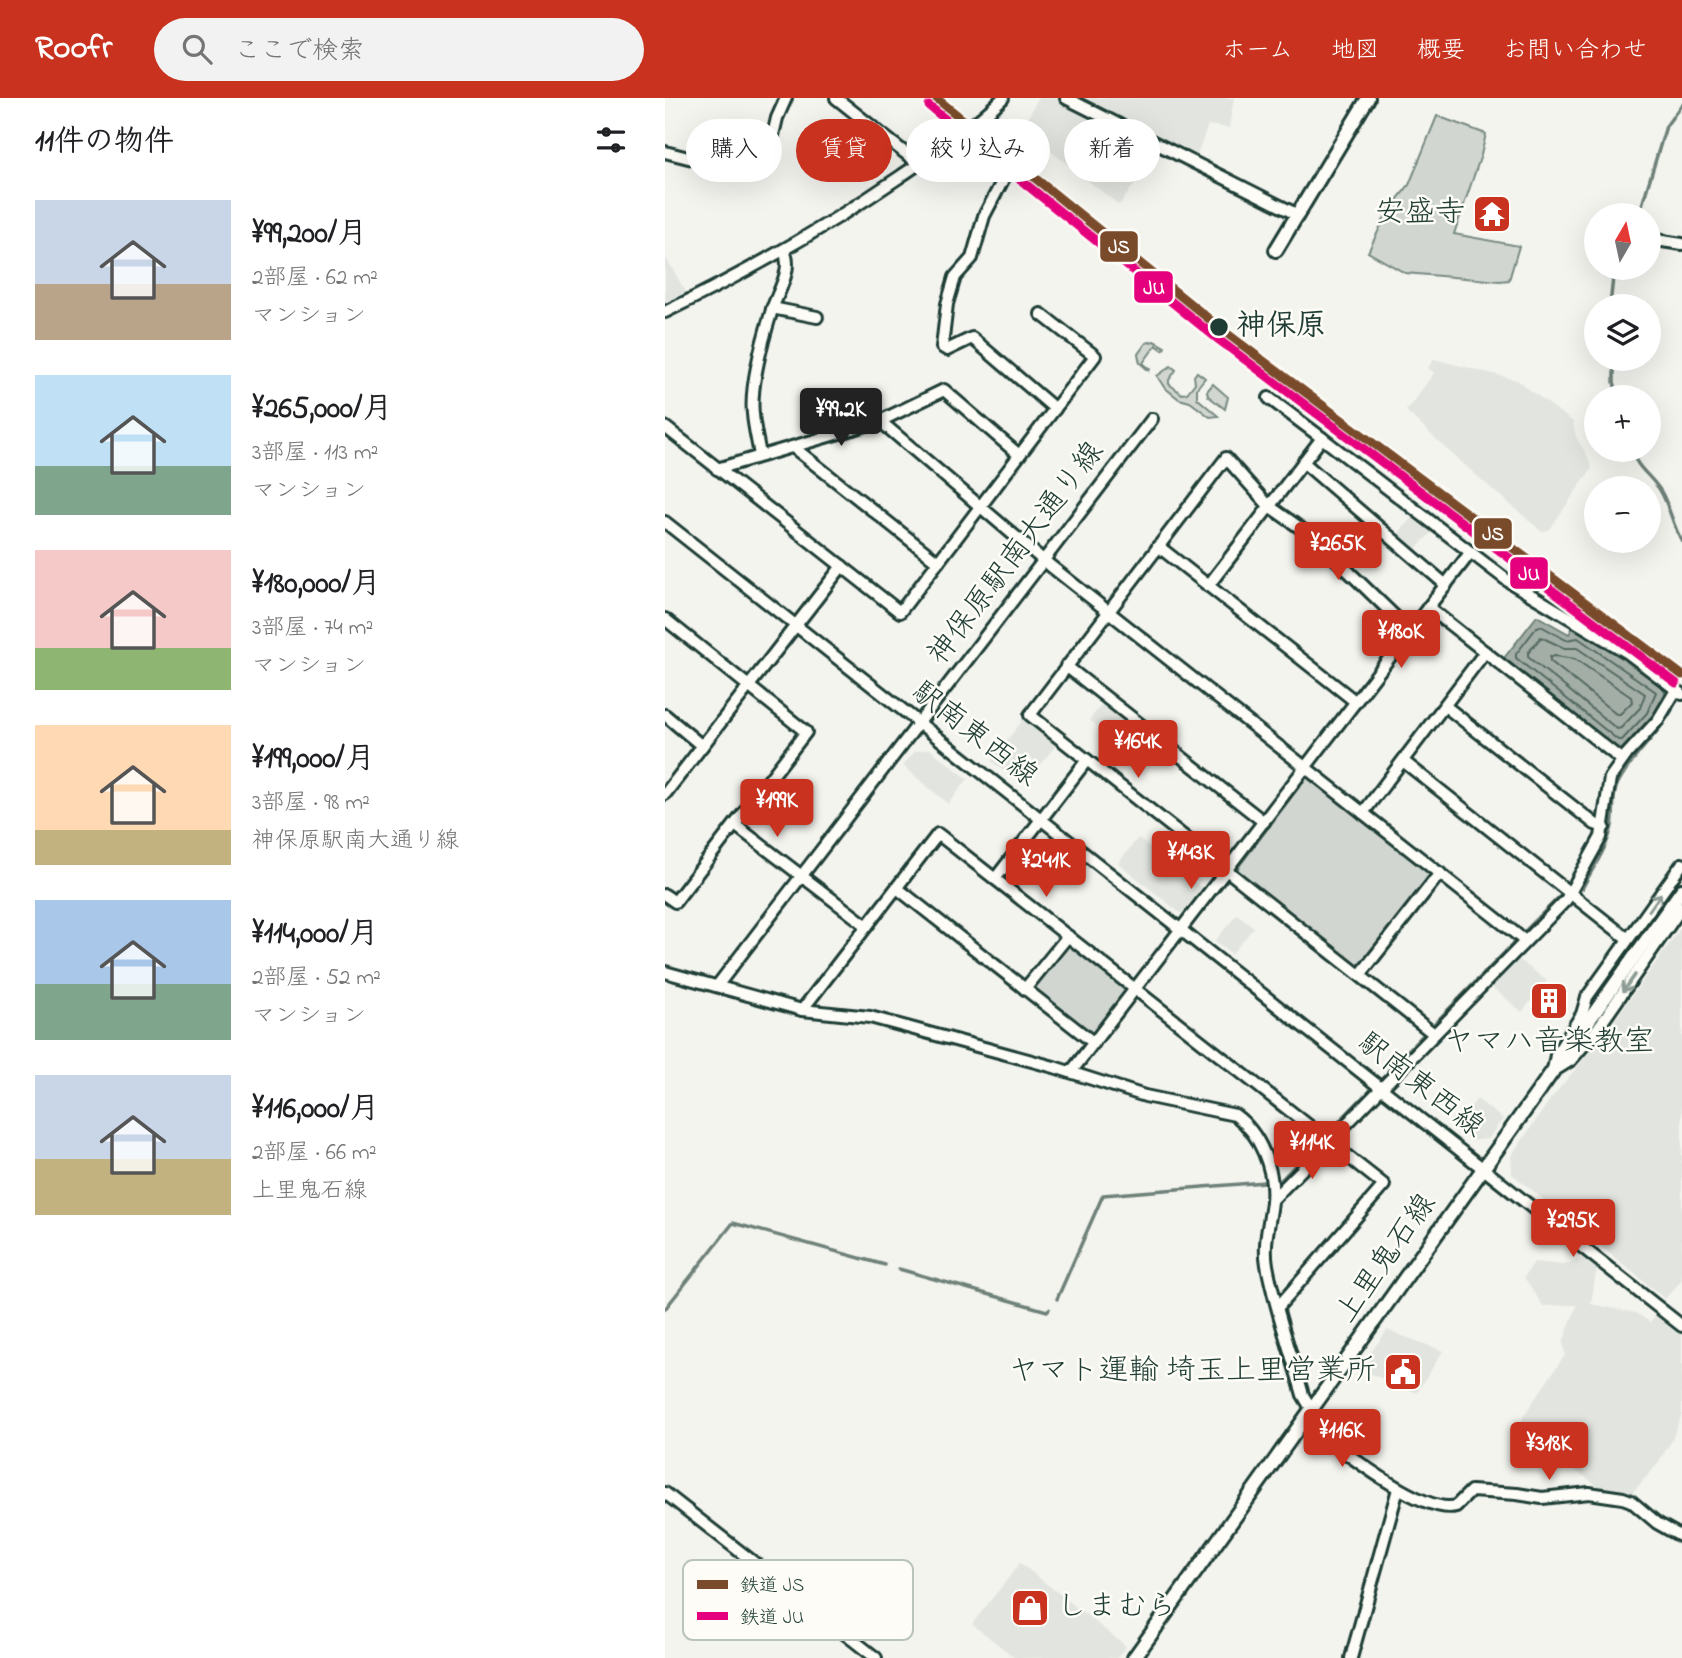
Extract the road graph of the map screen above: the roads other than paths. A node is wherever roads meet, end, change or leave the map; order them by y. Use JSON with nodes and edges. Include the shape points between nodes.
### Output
{"nodes":[{"id":1,"x":786,"y":98,"type":"edge"},
{"id":2,"x":836,"y":98,"type":"edge"},
{"id":3,"x":1003,"y":98,"type":"edge"},
{"id":4,"x":1066,"y":98,"type":"edge"},
{"id":5,"x":1368,"y":98,"type":"edge"},
{"id":6,"x":978,"y":119,"type":"edge"},
{"id":7,"x":665,"y":152,"type":"edge"},
{"id":8,"x":906,"y":154,"type":"edge"},
{"id":9,"x":906,"y":172,"type":"edge"},
{"id":10,"x":1002,"y":182,"type":"edge"},
{"id":11,"x":1298,"y":215,"type":"junction"},
{"id":12,"x":1661,"y":241,"type":"edge"},
{"id":13,"x":1682,"y":244,"type":"edge"},
{"id":14,"x":1276,"y":250,"type":"dead end"},
{"id":15,"x":784,"y":251,"type":"junction"},
{"id":16,"x":772,"y":308,"type":"junction"},
{"id":17,"x":665,"y":312,"type":"edge"},
{"id":18,"x":1041,"y":314,"type":"dead end"},
{"id":19,"x":817,"y":317,"type":"dead end"},
{"id":20,"x":1269,"y":398,"type":"dead end"},
{"id":21,"x":1055,"y":409,"type":"junction"},
{"id":22,"x":1151,"y":419,"type":"dead end"},
{"id":23,"x":880,"y":421,"type":"junction"},
{"id":24,"x":665,"y":427,"type":"edge"},
{"id":25,"x":1322,"y":438,"type":"junction"},
{"id":26,"x":793,"y":447,"type":"junction"},
{"id":27,"x":1019,"y":455,"type":"junction"},
{"id":28,"x":760,"y":456,"type":"junction"},
{"id":29,"x":1303,"y":462,"type":"junction"},
{"id":30,"x":717,"y":469,"type":"junction"},
{"id":31,"x":981,"y":506,"type":"junction"},
{"id":32,"x":1269,"y":506,"type":"junction"},
{"id":33,"x":665,"y":522,"type":"edge"},
{"id":34,"x":1158,"y":547,"type":"junction"},
{"id":35,"x":1470,"y":553,"type":"junction"},
{"id":36,"x":1043,"y":560,"type":"junction"},
{"id":37,"x":938,"y":562,"type":"junction"},
{"id":38,"x":842,"y":566,"type":"junction"},
{"id":39,"x":1446,"y":584,"type":"junction"},
{"id":40,"x":1208,"y":586,"type":"junction"},
{"id":41,"x":1428,"y":607,"type":"junction"},
{"id":42,"x":1108,"y":612,"type":"junction"},
{"id":43,"x":665,"y":619,"type":"edge"},
{"id":44,"x":796,"y":626,"type":"junction"},
{"id":45,"x":1410,"y":631,"type":"junction"},
{"id":46,"x":1485,"y":652,"type":"junction"},
{"id":47,"x":1066,"y":666,"type":"junction"},
{"id":48,"x":750,"y":687,"type":"junction"},
{"id":49,"x":1679,"y":692,"type":"edge"},
{"id":50,"x":1356,"y":702,"type":"junction"},
{"id":51,"x":1445,"y":706,"type":"junction"},
{"id":52,"x":665,"y":715,"type":"edge"},
{"id":53,"x":919,"y":722,"type":"junction"},
{"id":54,"x":702,"y":746,"type":"junction"},
{"id":55,"x":1087,"y":760,"type":"junction"},
{"id":56,"x":1622,"y":760,"type":"junction"},
{"id":57,"x":1403,"y":761,"type":"junction"},
{"id":58,"x":1305,"y":767,"type":"junction"},
{"id":59,"x":665,"y":794,"type":"edge"},
{"id":60,"x":1363,"y":813,"type":"junction"},
{"id":61,"x":1041,"y":819,"type":"junction"},
{"id":62,"x":1264,"y":822,"type":"junction"},
{"id":63,"x":735,"y":825,"type":"junction"},
{"id":64,"x":1604,"y":827,"type":"junction"},
{"id":65,"x":1682,"y":864,"type":"edge"},
{"id":66,"x":1227,"y":870,"type":"junction"},
{"id":67,"x":1440,"y":873,"type":"junction"},
{"id":68,"x":801,"y":877,"type":"junction"},
{"id":69,"x":995,"y":879,"type":"junction"},
{"id":70,"x":897,"y":888,"type":"junction"},
{"id":71,"x":1682,"y":890,"type":"edge"},
{"id":72,"x":665,"y":894,"type":"edge"},
{"id":73,"x":1570,"y":894,"type":"junction"},
{"id":74,"x":1682,"y":907,"type":"edge"},
{"id":75,"x":867,"y":926,"type":"junction"},
{"id":76,"x":1181,"y":930,"type":"junction"},
{"id":77,"x":1068,"y":936,"type":"junction"},
{"id":78,"x":1628,"y":939,"type":"junction"},
{"id":79,"x":1525,"y":941,"type":"junction"},
{"id":80,"x":665,"y":972,"type":"edge"},
{"id":81,"x":1360,"y":975,"type":"junction"},
{"id":82,"x":717,"y":986,"type":"junction"},
{"id":83,"x":1025,"y":989,"type":"junction"},
{"id":84,"x":1135,"y":989,"type":"junction"},
{"id":85,"x":801,"y":1010,"type":"junction"},
{"id":86,"x":1434,"y":1034,"type":"junction"},
{"id":87,"x":1094,"y":1043,"type":"junction"},
{"id":88,"x":1553,"y":1071,"type":"junction"},
{"id":89,"x":1071,"y":1072,"type":"junction"},
{"id":90,"x":1382,"y":1087,"type":"junction"},
{"id":91,"x":1329,"y":1142,"type":"junction"},
{"id":92,"x":1484,"y":1168,"type":"junction"},
{"id":93,"x":1273,"y":1199,"type":"junction"},
{"id":94,"x":1278,"y":1307,"type":"junction"},
{"id":95,"x":1682,"y":1326,"type":"edge"},
{"id":96,"x":1312,"y":1410,"type":"junction"},
{"id":97,"x":1304,"y":1422,"type":"junction"},
{"id":98,"x":1398,"y":1489,"type":"junction"},
{"id":99,"x":665,"y":1493,"type":"edge"},
{"id":100,"x":1682,"y":1537,"type":"edge"},
{"id":101,"x":751,"y":1560,"type":"edge"},
{"id":102,"x":853,"y":1640,"type":"edge"},
{"id":103,"x":876,"y":1658,"type":"edge"},
{"id":104,"x":1134,"y":1658,"type":"edge"},
{"id":105,"x":1351,"y":1658,"type":"edge"}],
"edges":[{"from":1,"to":7,"type":"street","via":[[764,166],[708,163]]},
{"from":2,"to":8,"type":"street"},
{"from":3,"to":6,"type":"street"},
{"from":4,"to":11,"type":"street"},
{"from":5,"to":11,"type":"main road"},
{"from":9,"to":15,"type":"street"},
{"from":10,"to":21,"type":"street","via":[[983,216],[972,258],[955,277],[942,347],[947,350],[972,338]]},
{"from":11,"to":14,"type":"main road"},
{"from":12,"to":13,"type":"street"},
{"from":15,"to":16,"type":"street","via":[[786,269]]},
{"from":15,"to":17,"type":"street"},
{"from":16,"to":19,"type":"street"},
{"from":16,"to":28,"type":"street","via":[[753,386]]},
{"from":18,"to":21,"type":"street","via":[[1095,356]]},
{"from":20,"to":25,"type":"street"},
{"from":21,"to":27,"type":"street"},
{"from":22,"to":36,"type":"street","name":"神保原駅南大通り線"},
{"from":23,"to":26,"type":"street"},
{"from":23,"to":27,"type":"street","via":[[944,390]]},
{"from":23,"to":31,"type":"street"},
{"from":24,"to":30,"type":"street"},
{"from":25,"to":29,"type":"street"},
{"from":25,"to":35,"type":"street"},
{"from":26,"to":28,"type":"street"},
{"from":26,"to":37,"type":"street"},
{"from":27,"to":31,"type":"street"},
{"from":28,"to":30,"type":"street"},
{"from":29,"to":32,"type":"street"},
{"from":29,"to":39,"type":"street"},
{"from":30,"to":38,"type":"street"},
{"from":31,"to":36,"type":"street"},
{"from":31,"to":37,"type":"street"},
{"from":32,"to":34,"type":"street","via":[[1226,458]]},
{"from":32,"to":40,"type":"street"},
{"from":32,"to":45,"type":"street","via":[[1313,537]]},
{"from":33,"to":44,"type":"street","name":"駅南東西線"},
{"from":34,"to":40,"type":"street"},
{"from":34,"to":42,"type":"street"},
{"from":35,"to":39,"type":"street"},
{"from":35,"to":49,"type":"street","via":[[1627,653]]},
{"from":36,"to":42,"type":"street"},
{"from":36,"to":53,"type":"street","name":"神保原駅南大通り線"},
{"from":37,"to":38,"type":"street","via":[[900,612]]},
{"from":38,"to":44,"type":"street"},
{"from":39,"to":41,"type":"street"},
{"from":40,"to":50,"type":"street"},
{"from":41,"to":45,"type":"street"},
{"from":41,"to":46,"type":"street"},
{"from":42,"to":47,"type":"street"},
{"from":42,"to":58,"type":"street"},
{"from":43,"to":48,"type":"street"},
{"from":44,"to":48,"type":"street"},
{"from":44,"to":53,"type":"street","name":"駅南東西線"},
{"from":45,"to":50,"type":"street"},
{"from":46,"to":51,"type":"street"},
{"from":46,"to":56,"type":"street"},
{"from":47,"to":55,"type":"street","via":[[1030,715]]},
{"from":47,"to":62,"type":"street"},
{"from":48,"to":54,"type":"street"},
{"from":48,"to":63,"type":"street","via":[[806,732]]},
{"from":49,"to":56,"type":"street"},
{"from":50,"to":58,"type":"street"},
{"from":51,"to":57,"type":"street"},
{"from":51,"to":64,"type":"street"},
{"from":52,"to":54,"type":"street"},
{"from":53,"to":61,"type":"street","name":"駅南東西線"},
{"from":53,"to":68,"type":"street","name":"神保原駅南大通り線"},
{"from":54,"to":59,"type":"street"},
{"from":55,"to":61,"type":"street"},
{"from":55,"to":66,"type":"street"},
{"from":56,"to":64,"type":"street","via":[[1610,778]]},
{"from":57,"to":60,"type":"street"},
{"from":57,"to":73,"type":"street"},
{"from":58,"to":60,"type":"street"},
{"from":58,"to":62,"type":"street"},
{"from":60,"to":67,"type":"street"},
{"from":61,"to":69,"type":"street"},
{"from":61,"to":76,"type":"street","name":"駅南東西線"},
{"from":62,"to":66,"type":"street"},
{"from":63,"to":68,"type":"street"},
{"from":63,"to":72,"type":"street","via":[[675,902]]},
{"from":64,"to":73,"type":"street"},
{"from":78,"to":65,"type":"street","one_way":true},
{"from":66,"to":76,"type":"street"},
{"from":66,"to":81,"type":"street"},
{"from":67,"to":79,"type":"street"},
{"from":67,"to":81,"type":"street"},
{"from":68,"to":75,"type":"street"},
{"from":68,"to":82,"type":"street","name":"神保原駅南大通り線"},
{"from":69,"to":70,"type":"street","via":[[938,834]]},
{"from":69,"to":77,"type":"street"},
{"from":70,"to":75,"type":"street"},
{"from":70,"to":83,"type":"street"},
{"from":71,"to":88,"type":"main road","name":"上里鬼石線"},
{"from":73,"to":78,"type":"street"},
{"from":73,"to":79,"type":"street"},
{"from":74,"to":88,"type":"street","one_way":true,"via":[[1595,1031],[1571,1060]]},
{"from":75,"to":85,"type":"street"},
{"from":76,"to":84,"type":"street"},
{"from":76,"to":90,"type":"street","name":"駅南東西線"},
{"from":77,"to":83,"type":"street"},
{"from":77,"to":84,"type":"street"},
{"from":78,"to":88,"type":"street","via":[[1587,997],[1582,1014],[1556,1055]]},
{"from":79,"to":86,"type":"street"},
{"from":80,"to":82,"type":"street"},
{"from":81,"to":86,"type":"street"},
{"from":82,"to":85,"type":"street"},
{"from":83,"to":87,"type":"street"},
{"from":84,"to":87,"type":"street"},
{"from":84,"to":91,"type":"street"},
{"from":85,"to":89,"type":"street","via":[[870,1017]]},
{"from":86,"to":90,"type":"street"},
{"from":87,"to":89,"type":"street"},
{"from":88,"to":92,"type":"main road","name":"上里鬼石線"},
{"from":89,"to":93,"type":"street","via":[[1145,1096],[1235,1115],[1253,1134],[1267,1162]]},
{"from":90,"to":91,"type":"street"},
{"from":90,"to":92,"type":"street","name":"駅南東西線"},
{"from":91,"to":93,"type":"street"},
{"from":91,"to":94,"type":"street","via":[[1384,1185]]},
{"from":92,"to":95,"type":"street","name":"駅南東西線"},
{"from":92,"to":96,"type":"main road","name":"上里鬼石線"},
{"from":93,"to":94,"type":"street","via":[[1265,1246]]},
{"from":94,"to":96,"type":"street","via":[[1303,1395]]},
{"from":96,"to":97,"type":"main road","name":"上里鬼石線"},
{"from":97,"to":98,"type":"street"},
{"from":97,"to":104,"type":"main road","name":"上里鬼石線"},
{"from":98,"to":100,"type":"street","via":[[1449,1508],[1471,1491],[1542,1498],[1602,1493],[1631,1501]]},
{"from":98,"to":105,"type":"street"},
{"from":99,"to":101,"type":"street"},
{"from":102,"to":103,"type":"street"}]}
